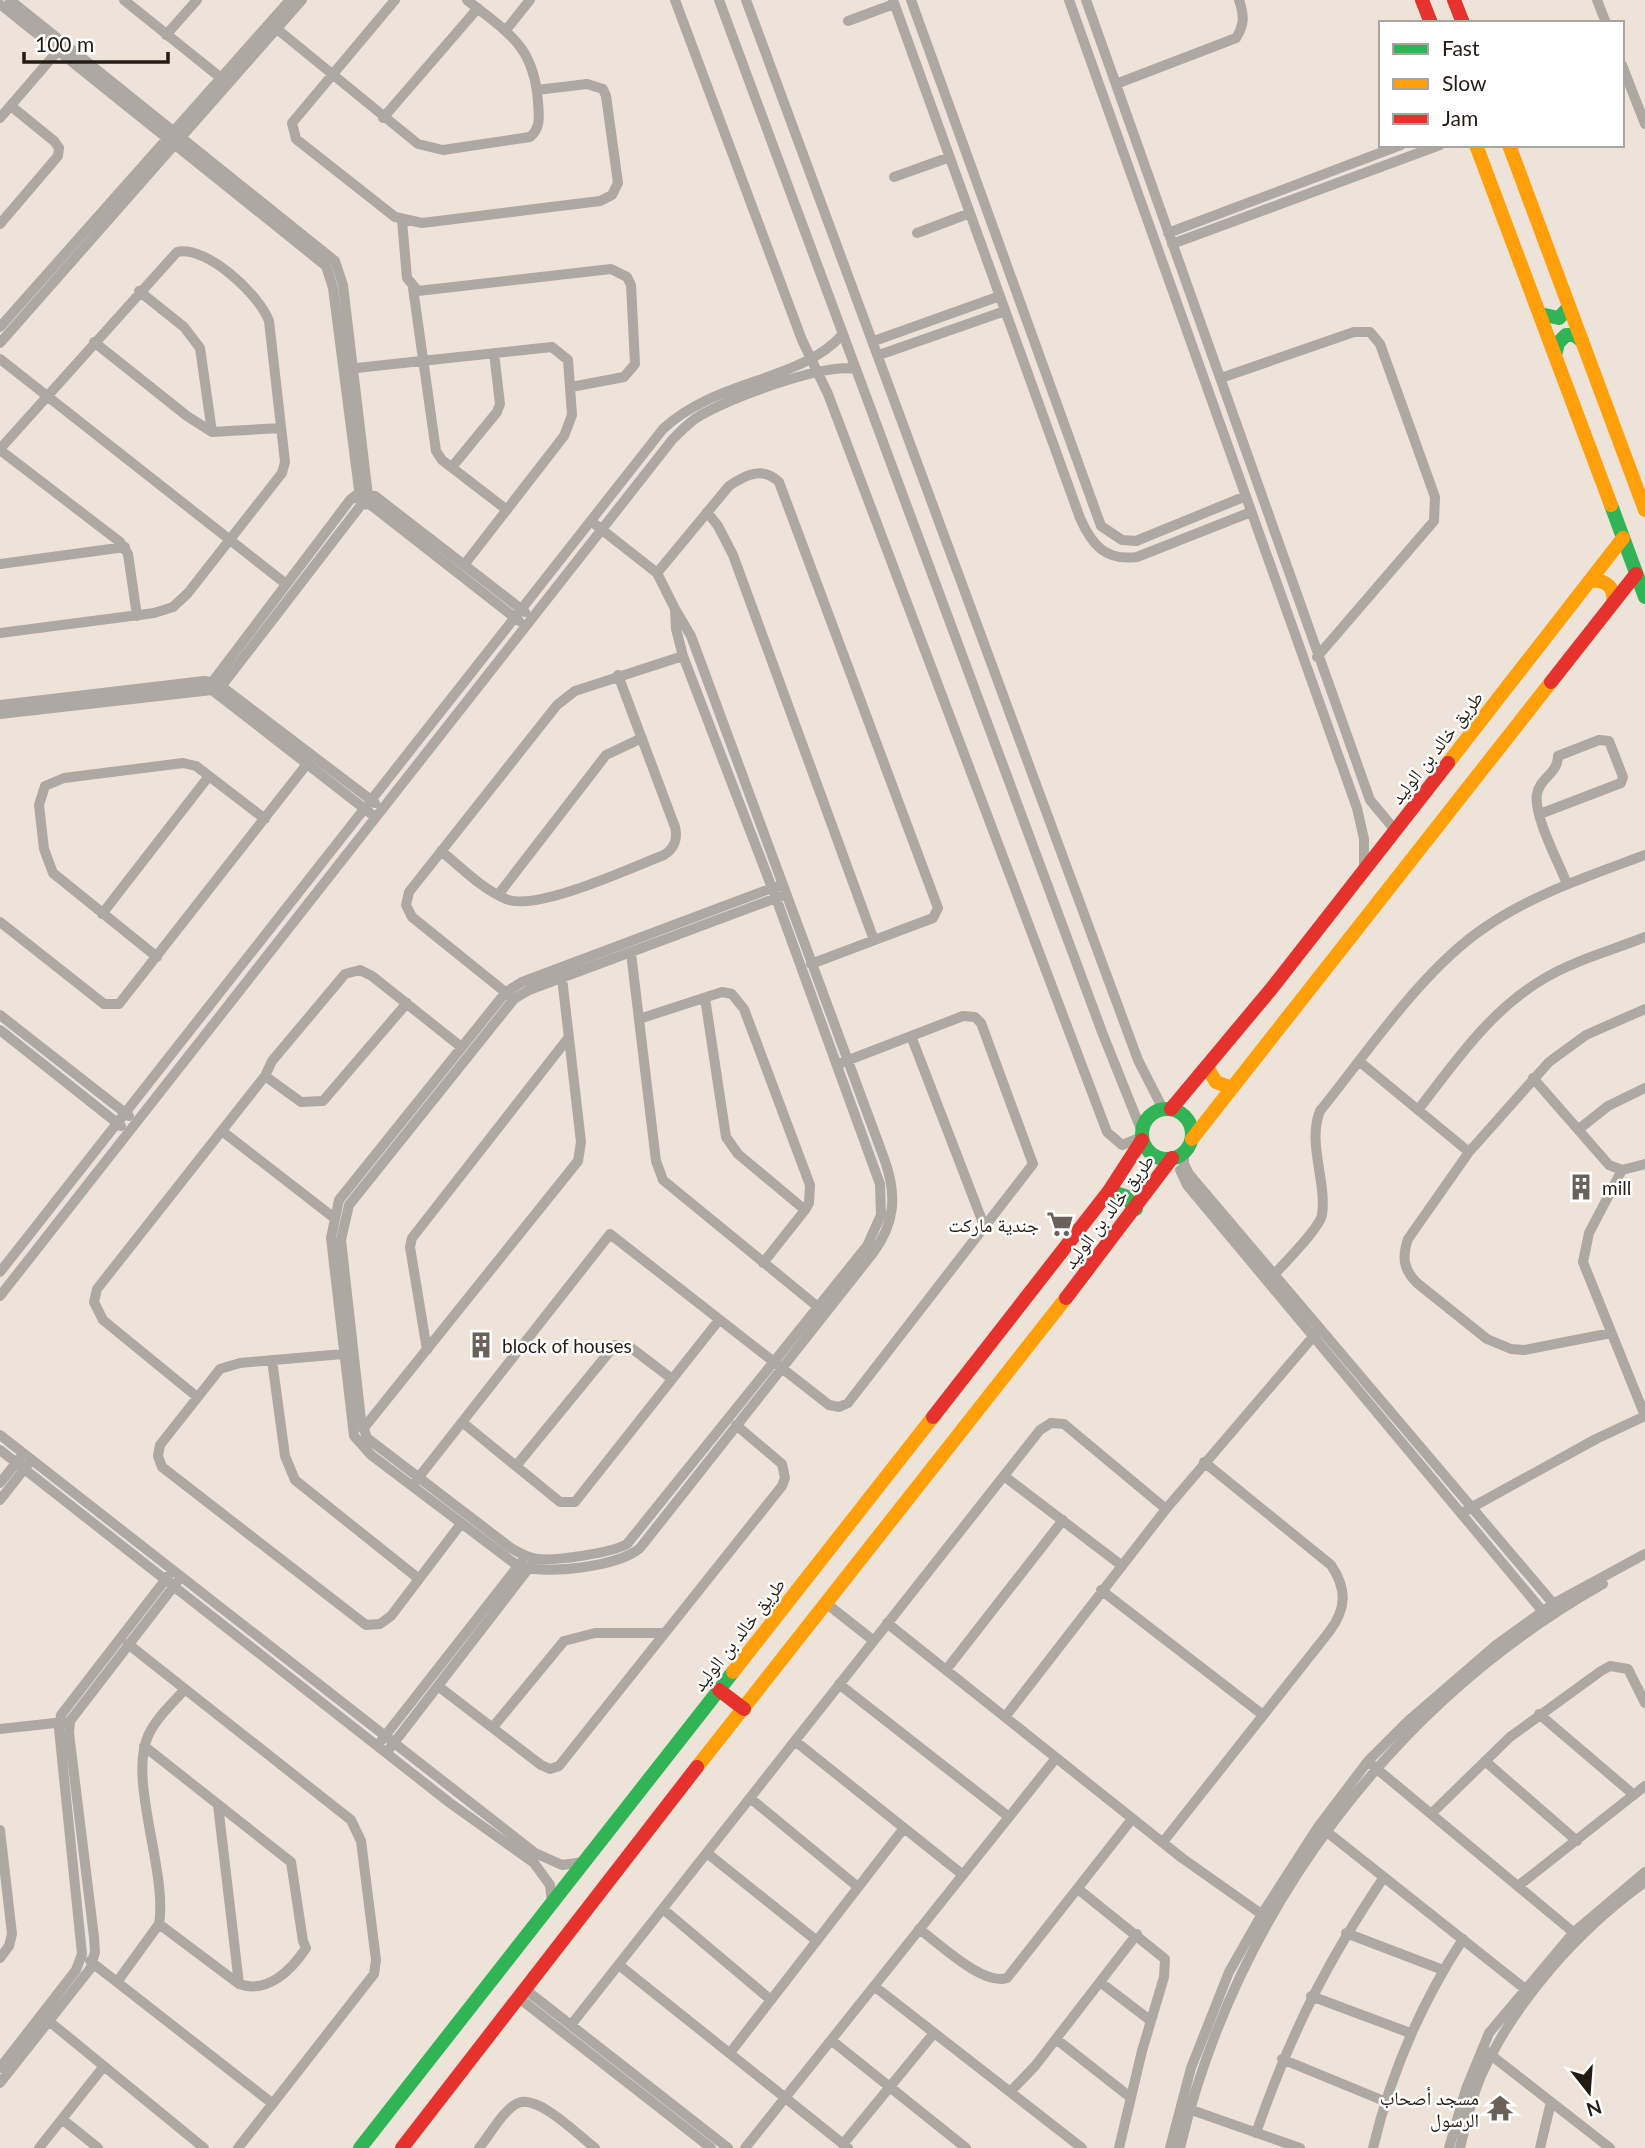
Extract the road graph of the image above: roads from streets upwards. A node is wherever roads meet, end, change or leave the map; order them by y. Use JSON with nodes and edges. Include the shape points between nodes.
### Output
{"nodes":[{"id":1,"x":124,"y":0,"type":"edge"},
{"id":2,"x":197,"y":0,"type":"edge"},
{"id":3,"x":290,"y":0,"type":"edge"},
{"id":4,"x":302,"y":0,"type":"edge"},
{"id":5,"x":395,"y":0,"type":"edge"},
{"id":6,"x":467,"y":0,"type":"edge"},
{"id":7,"x":530,"y":0,"type":"edge"},
{"id":8,"x":675,"y":0,"type":"edge"},
{"id":9,"x":719,"y":0,"type":"edge"},
{"id":10,"x":746,"y":0,"type":"edge"},
{"id":11,"x":911,"y":0,"type":"edge"},
{"id":12,"x":1069,"y":0,"type":"edge"},
{"id":13,"x":1086,"y":0,"type":"edge"},
{"id":14,"x":1238,"y":0,"type":"edge"},
{"id":15,"x":1422,"y":0,"type":"edge"},
{"id":16,"x":1454,"y":0,"type":"edge"},
{"id":17,"x":1597,"y":0,"type":"edge"},
{"id":18,"x":893,"y":2,"type":"edge"},
{"id":19,"x":4,"y":3,"type":"edge"},
{"id":20,"x":478,"y":8,"type":"junction"},
{"id":21,"x":848,"y":21,"type":"dead end"},
{"id":22,"x":1430,"y":21,"type":"edge"},
{"id":23,"x":1462,"y":21,"type":"edge"},
{"id":24,"x":1605,"y":21,"type":"edge"},
{"id":25,"x":277,"y":29,"type":"junction"},
{"id":26,"x":506,"y":30,"type":"junction"},
{"id":27,"x":166,"y":35,"type":"junction"},
{"id":28,"x":62,"y":47,"type":"junction"},
{"id":29,"x":1624,"y":70,"type":"edge"},
{"id":30,"x":331,"y":74,"type":"junction"},
{"id":31,"x":221,"y":78,"type":"junction"},
{"id":32,"x":1116,"y":84,"type":"junction"},
{"id":33,"x":537,"y":90,"type":"junction"},
{"id":34,"x":11,"y":106,"type":"junction"},
{"id":35,"x":383,"y":117,"type":"junction"},
{"id":36,"x":0,"y":118,"type":"edge"},
{"id":37,"x":1645,"y":124,"type":"edge"},
{"id":38,"x":175,"y":137,"type":"junction"},
{"id":39,"x":1396,"y":147,"type":"edge"},
{"id":40,"x":1434,"y":147,"type":"edge"},
{"id":41,"x":1477,"y":147,"type":"edge"},
{"id":42,"x":1509,"y":147,"type":"edge"},
{"id":43,"x":950,"y":157,"type":"junction"},
{"id":44,"x":894,"y":177,"type":"dead end"},
{"id":45,"x":976,"y":184,"type":"junction"},
{"id":46,"x":961,"y":189,"type":"junction"},
{"id":47,"x":970,"y":213,"type":"junction"},
{"id":48,"x":401,"y":220,"type":"junction"},
{"id":49,"x":0,"y":224,"type":"edge"},
{"id":50,"x":917,"y":233,"type":"dead end"},
{"id":51,"x":1170,"y":239,"type":"junction"},
{"id":52,"x":413,"y":288,"type":"junction"},
{"id":53,"x":139,"y":291,"type":"junction"},
{"id":54,"x":1000,"y":296,"type":"junction"},
{"id":55,"x":1569,"y":307,"type":"junction"},
{"id":56,"x":1006,"y":311,"type":"junction"},
{"id":57,"x":1539,"y":314,"type":"junction"},
{"id":58,"x":0,"y":327,"type":"edge"},
{"id":59,"x":842,"y":335,"type":"junction"},
{"id":60,"x":874,"y":341,"type":"junction"},
{"id":61,"x":1582,"y":341,"type":"junction"},
{"id":62,"x":0,"y":342,"type":"edge"},
{"id":63,"x":94,"y":342,"type":"junction"},
{"id":64,"x":494,"y":353,"type":"junction"},
{"id":65,"x":879,"y":355,"type":"junction"},
{"id":66,"x":1555,"y":355,"type":"junction"},
{"id":67,"x":0,"y":359,"type":"edge"},
{"id":68,"x":812,"y":359,"type":"junction"},
{"id":69,"x":422,"y":361,"type":"junction"},
{"id":70,"x":349,"y":369,"type":"junction"},
{"id":71,"x":855,"y":369,"type":"junction"},
{"id":72,"x":818,"y":371,"type":"junction"},
{"id":73,"x":1221,"y":378,"type":"junction"},
{"id":74,"x":739,"y":386,"type":"junction"},
{"id":75,"x":571,"y":387,"type":"junction"},
{"id":76,"x":47,"y":396,"type":"junction"},
{"id":77,"x":744,"y":398,"type":"junction"},
{"id":78,"x":1058,"y":411,"type":"junction"},
{"id":79,"x":1044,"y":417,"type":"junction"},
{"id":80,"x":281,"y":428,"type":"junction"},
{"id":81,"x":212,"y":432,"type":"junction"},
{"id":82,"x":0,"y":449,"type":"edge"},
{"id":83,"x":452,"y":467,"type":"junction"},
{"id":84,"x":1245,"y":496,"type":"junction"},
{"id":85,"x":364,"y":498,"type":"junction"},
{"id":86,"x":507,"y":510,"type":"junction"},
{"id":87,"x":1645,"y":510,"type":"edge"},
{"id":88,"x":707,"y":512,"type":"junction"},
{"id":89,"x":1251,"y":512,"type":"junction"},
{"id":90,"x":591,"y":522,"type":"junction"},
{"id":91,"x":601,"y":529,"type":"junction"},
{"id":92,"x":1623,"y":538,"type":"junction"},
{"id":93,"x":231,"y":541,"type":"junction"},
{"id":94,"x":125,"y":547,"type":"junction"},
{"id":95,"x":0,"y":564,"type":"edge"},
{"id":96,"x":464,"y":565,"type":"junction"},
{"id":97,"x":657,"y":573,"type":"junction"},
{"id":98,"x":1636,"y":574,"type":"junction"},
{"id":99,"x":1590,"y":581,"type":"junction"},
{"id":100,"x":286,"y":584,"type":"junction"},
{"id":101,"x":1645,"y":597,"type":"edge"},
{"id":102,"x":1614,"y":603,"type":"junction"},
{"id":103,"x":675,"y":609,"type":"junction"},
{"id":104,"x":518,"y":613,"type":"junction"},
{"id":105,"x":137,"y":616,"type":"junction"},
{"id":106,"x":529,"y":622,"type":"junction"},
{"id":107,"x":0,"y":633,"type":"edge"},
{"id":108,"x":684,"y":656,"type":"junction"},
{"id":109,"x":1317,"y":657,"type":"junction"},
{"id":110,"x":618,"y":675,"type":"junction"},
{"id":111,"x":214,"y":687,"type":"junction"},
{"id":112,"x":0,"y":705,"type":"edge"},
{"id":113,"x":0,"y":714,"type":"edge"},
{"id":114,"x":642,"y":738,"type":"junction"},
{"id":115,"x":412,"y":748,"type":"junction"},
{"id":116,"x":424,"y":756,"type":"junction"},
{"id":117,"x":306,"y":758,"type":"junction"},
{"id":118,"x":1355,"y":758,"type":"junction"},
{"id":119,"x":1340,"y":763,"type":"junction"},
{"id":120,"x":209,"y":776,"type":"junction"},
{"id":121,"x":368,"y":804,"type":"junction"},
{"id":122,"x":379,"y":813,"type":"junction"},
{"id":123,"x":1540,"y":814,"type":"junction"},
{"id":124,"x":265,"y":819,"type":"junction"},
{"id":125,"x":1395,"y":830,"type":"junction"},
{"id":126,"x":441,"y":852,"type":"junction"},
{"id":127,"x":1645,"y":855,"type":"edge"},
{"id":128,"x":1364,"y":870,"type":"junction"},
{"id":129,"x":1567,"y":884,"type":"junction"},
{"id":130,"x":779,"y":891,"type":"junction"},
{"id":131,"x":498,"y":895,"type":"junction"},
{"id":132,"x":102,"y":914,"type":"junction"},
{"id":133,"x":0,"y":922,"type":"edge"},
{"id":134,"x":1645,"y":937,"type":"edge"},
{"id":135,"x":874,"y":940,"type":"junction"},
{"id":136,"x":631,"y":953,"type":"junction"},
{"id":137,"x":157,"y":957,"type":"junction"},
{"id":138,"x":811,"y":964,"type":"junction"},
{"id":139,"x":237,"y":971,"type":"junction"},
{"id":140,"x":562,"y":978,"type":"junction"},
{"id":141,"x":248,"y":980,"type":"junction"},
{"id":142,"x":510,"y":995,"type":"junction"},
{"id":143,"x":705,"y":998,"type":"junction"},
{"id":144,"x":407,"y":1003,"type":"junction"},
{"id":145,"x":1645,"y":1009,"type":"edge"},
{"id":146,"x":0,"y":1014,"type":"edge"},
{"id":147,"x":639,"y":1019,"type":"junction"},
{"id":148,"x":0,"y":1030,"type":"edge"},
{"id":149,"x":569,"y":1037,"type":"junction"},
{"id":150,"x":911,"y":1037,"type":"junction"},
{"id":151,"x":460,"y":1046,"type":"junction"},
{"id":152,"x":1360,"y":1062,"type":"junction"},
{"id":153,"x":842,"y":1063,"type":"junction"},
{"id":154,"x":1207,"y":1067,"type":"junction"},
{"id":155,"x":265,"y":1076,"type":"junction"},
{"id":156,"x":1533,"y":1078,"type":"junction"},
{"id":157,"x":1232,"y":1088,"type":"junction"},
{"id":158,"x":1645,"y":1088,"type":"edge"},
{"id":159,"x":1167,"y":1109,"type":"junction"},
{"id":160,"x":1418,"y":1110,"type":"junction"},
{"id":161,"x":125,"y":1113,"type":"junction"},
{"id":162,"x":137,"y":1122,"type":"junction"},
{"id":163,"x":117,"y":1123,"type":"junction"},
{"id":164,"x":1579,"y":1129,"type":"junction"},
{"id":165,"x":222,"y":1131,"type":"junction"},
{"id":166,"x":128,"y":1132,"type":"junction"},
{"id":167,"x":1142,"y":1136,"type":"junction"},
{"id":168,"x":1192,"y":1139,"type":"junction"},
{"id":169,"x":1469,"y":1152,"type":"junction"},
{"id":170,"x":1177,"y":1157,"type":"junction"},
{"id":171,"x":1645,"y":1164,"type":"edge"},
{"id":172,"x":1622,"y":1170,"type":"junction"},
{"id":173,"x":1109,"y":1191,"type":"junction"},
{"id":174,"x":1136,"y":1209,"type":"junction"},
{"id":175,"x":805,"y":1210,"type":"junction"},
{"id":176,"x":333,"y":1217,"type":"junction"},
{"id":177,"x":985,"y":1228,"type":"junction"},
{"id":178,"x":763,"y":1263,"type":"junction"},
{"id":179,"x":0,"y":1272,"type":"edge"},
{"id":180,"x":1274,"y":1275,"type":"junction"},
{"id":181,"x":340,"y":1283,"type":"junction"},
{"id":182,"x":0,"y":1296,"type":"edge"},
{"id":183,"x":818,"y":1307,"type":"junction"},
{"id":184,"x":719,"y":1320,"type":"junction"},
{"id":185,"x":1317,"y":1333,"type":"junction"},
{"id":186,"x":1611,"y":1333,"type":"junction"},
{"id":187,"x":427,"y":1350,"type":"junction"},
{"id":188,"x":343,"y":1354,"type":"junction"},
{"id":189,"x":272,"y":1360,"type":"junction"},
{"id":190,"x":777,"y":1366,"type":"junction"},
{"id":191,"x":672,"y":1379,"type":"junction"},
{"id":192,"x":196,"y":1396,"type":"junction"},
{"id":193,"x":747,"y":1404,"type":"junction"},
{"id":194,"x":1645,"y":1416,"type":"edge"},
{"id":195,"x":462,"y":1422,"type":"junction"},
{"id":196,"x":736,"y":1425,"type":"junction"},
{"id":197,"x":363,"y":1429,"type":"junction"},
{"id":198,"x":0,"y":1434,"type":"edge"},
{"id":199,"x":0,"y":1450,"type":"edge"},
{"id":200,"x":28,"y":1456,"type":"junction"},
{"id":201,"x":1204,"y":1462,"type":"junction"},
{"id":202,"x":20,"y":1466,"type":"junction"},
{"id":203,"x":516,"y":1466,"type":"junction"},
{"id":204,"x":1004,"y":1476,"type":"junction"},
{"id":205,"x":0,"y":1483,"type":"edge"},
{"id":206,"x":414,"y":1483,"type":"junction"},
{"id":207,"x":0,"y":1500,"type":"edge"},
{"id":208,"x":1166,"y":1509,"type":"junction"},
{"id":209,"x":1466,"y":1510,"type":"junction"},
{"id":210,"x":1063,"y":1520,"type":"junction"},
{"id":211,"x":460,"y":1525,"type":"junction"},
{"id":212,"x":1645,"y":1554,"type":"edge"},
{"id":213,"x":531,"y":1557,"type":"junction"},
{"id":214,"x":1645,"y":1561,"type":"edge"},
{"id":215,"x":1121,"y":1564,"type":"junction"},
{"id":216,"x":523,"y":1567,"type":"junction"},
{"id":217,"x":177,"y":1573,"type":"junction"},
{"id":218,"x":419,"y":1579,"type":"junction"},
{"id":219,"x":169,"y":1583,"type":"junction"},
{"id":220,"x":1101,"y":1590,"type":"junction"},
{"id":221,"x":827,"y":1604,"type":"junction"},
{"id":222,"x":1556,"y":1607,"type":"junction"},
{"id":223,"x":1546,"y":1614,"type":"junction"},
{"id":224,"x":887,"y":1623,"type":"junction"},
{"id":225,"x":665,"y":1633,"type":"junction"},
{"id":226,"x":874,"y":1641,"type":"junction"},
{"id":227,"x":128,"y":1644,"type":"junction"},
{"id":228,"x":946,"y":1670,"type":"junction"},
{"id":229,"x":839,"y":1685,"type":"junction"},
{"id":230,"x":438,"y":1686,"type":"junction"},
{"id":231,"x":185,"y":1689,"type":"junction"},
{"id":232,"x":719,"y":1690,"type":"junction"},
{"id":233,"x":1645,"y":1703,"type":"edge"},
{"id":234,"x":744,"y":1709,"type":"junction"},
{"id":235,"x":1539,"y":1714,"type":"junction"},
{"id":236,"x":1263,"y":1715,"type":"junction"},
{"id":237,"x":1005,"y":1717,"type":"junction"},
{"id":238,"x":65,"y":1722,"type":"junction"},
{"id":239,"x":493,"y":1727,"type":"junction"},
{"id":240,"x":0,"y":1729,"type":"edge"},
{"id":241,"x":390,"y":1739,"type":"junction"},
{"id":242,"x":795,"y":1741,"type":"junction"},
{"id":243,"x":144,"y":1746,"type":"junction"},
{"id":244,"x":382,"y":1750,"type":"junction"},
{"id":245,"x":1056,"y":1758,"type":"junction"},
{"id":246,"x":1485,"y":1761,"type":"junction"},
{"id":247,"x":1371,"y":1764,"type":"junction"},
{"id":248,"x":1645,"y":1786,"type":"edge"},
{"id":249,"x":1634,"y":1795,"type":"junction"},
{"id":250,"x":750,"y":1798,"type":"junction"},
{"id":251,"x":218,"y":1805,"type":"junction"},
{"id":252,"x":1432,"y":1814,"type":"junction"},
{"id":253,"x":1009,"y":1817,"type":"junction"},
{"id":254,"x":1132,"y":1819,"type":"junction"},
{"id":255,"x":904,"y":1828,"type":"junction"},
{"id":256,"x":0,"y":1830,"type":"edge"},
{"id":257,"x":1327,"y":1832,"type":"junction"},
{"id":258,"x":1577,"y":1841,"type":"junction"},
{"id":259,"x":1163,"y":1842,"type":"junction"},
{"id":260,"x":707,"y":1853,"type":"junction"},
{"id":261,"x":584,"y":1862,"type":"junction"},
{"id":262,"x":1645,"y":1872,"type":"edge"},
{"id":263,"x":963,"y":1875,"type":"junction"},
{"id":264,"x":1384,"y":1877,"type":"junction"},
{"id":265,"x":1645,"y":1882,"type":"edge"},
{"id":266,"x":1518,"y":1886,"type":"junction"},
{"id":267,"x":858,"y":1887,"type":"junction"},
{"id":268,"x":1078,"y":1889,"type":"junction"},
{"id":269,"x":552,"y":1903,"type":"junction"},
{"id":270,"x":663,"y":1909,"type":"junction"},
{"id":271,"x":1266,"y":1917,"type":"junction"},
{"id":272,"x":159,"y":1924,"type":"junction"},
{"id":273,"x":919,"y":1929,"type":"junction"},
{"id":274,"x":1346,"y":1933,"type":"junction"},
{"id":275,"x":1137,"y":1934,"type":"junction"},
{"id":276,"x":1578,"y":1935,"type":"junction"},
{"id":277,"x":1463,"y":1939,"type":"junction"},
{"id":278,"x":817,"y":1941,"type":"junction"},
{"id":279,"x":82,"y":1954,"type":"junction"},
{"id":280,"x":0,"y":1958,"type":"edge"},
{"id":281,"x":93,"y":1963,"type":"junction"},
{"id":282,"x":618,"y":1965,"type":"junction"},
{"id":283,"x":1443,"y":1970,"type":"junction"},
{"id":284,"x":117,"y":1982,"type":"junction"},
{"id":285,"x":1100,"y":1982,"type":"junction"},
{"id":286,"x":239,"y":1984,"type":"junction"},
{"id":287,"x":874,"y":1986,"type":"junction"},
{"id":288,"x":1524,"y":1987,"type":"junction"},
{"id":289,"x":522,"y":1994,"type":"junction"},
{"id":290,"x":1311,"y":1996,"type":"junction"},
{"id":291,"x":771,"y":2000,"type":"junction"},
{"id":292,"x":1151,"y":2021,"type":"junction"},
{"id":293,"x":50,"y":2022,"type":"junction"},
{"id":294,"x":571,"y":2025,"type":"junction"},
{"id":295,"x":934,"y":2033,"type":"junction"},
{"id":296,"x":1410,"y":2033,"type":"junction"},
{"id":297,"x":1056,"y":2039,"type":"junction"},
{"id":298,"x":831,"y":2040,"type":"junction"},
{"id":299,"x":730,"y":2053,"type":"junction"},
{"id":300,"x":1488,"y":2053,"type":"junction"},
{"id":301,"x":1282,"y":2059,"type":"junction"},
{"id":302,"x":104,"y":2066,"type":"junction"},
{"id":303,"x":0,"y":2067,"type":"edge"},
{"id":304,"x":0,"y":2083,"type":"edge"},
{"id":305,"x":890,"y":2087,"type":"junction"},
{"id":306,"x":1012,"y":2091,"type":"junction"},
{"id":307,"x":1130,"y":2097,"type":"junction"},
{"id":308,"x":785,"y":2098,"type":"junction"},
{"id":309,"x":1384,"y":2101,"type":"junction"},
{"id":310,"x":1551,"y":2102,"type":"junction"},
{"id":311,"x":272,"y":2104,"type":"junction"},
{"id":312,"x":1185,"y":2108,"type":"junction"},
{"id":313,"x":62,"y":2119,"type":"junction"},
{"id":314,"x":1256,"y":2133,"type":"junction"},
{"id":315,"x":846,"y":2146,"type":"edge"},
{"id":316,"x":39,"y":2148,"type":"edge"},
{"id":317,"x":98,"y":2148,"type":"edge"},
{"id":318,"x":204,"y":2148,"type":"edge"},
{"id":319,"x":238,"y":2148,"type":"edge"},
{"id":320,"x":360,"y":2148,"type":"edge"},
{"id":321,"x":402,"y":2148,"type":"edge"},
{"id":322,"x":479,"y":2148,"type":"edge"},
{"id":323,"x":595,"y":2148,"type":"edge"},
{"id":324,"x":711,"y":2148,"type":"edge"},
{"id":325,"x":728,"y":2148,"type":"edge"},
{"id":326,"x":746,"y":2148,"type":"edge"},
{"id":327,"x":966,"y":2148,"type":"edge"},
{"id":328,"x":1082,"y":2148,"type":"edge"},
{"id":329,"x":1119,"y":2148,"type":"edge"},
{"id":330,"x":1170,"y":2148,"type":"edge"},
{"id":331,"x":1180,"y":2148,"type":"edge"},
{"id":332,"x":1300,"y":2148,"type":"edge"},
{"id":333,"x":1373,"y":2148,"type":"edge"},
{"id":334,"x":1449,"y":2148,"type":"edge"},
{"id":335,"x":1460,"y":2148,"type":"edge"},
{"id":336,"x":1540,"y":2148,"type":"edge"},
{"id":337,"x":1610,"y":2148,"type":"edge"}],
"edges":[{"from":1,"to":27,"type":"street"},
{"from":2,"to":27,"type":"street"},
{"from":3,"to":31,"type":"street"},
{"from":4,"to":25,"type":"street"},
{"from":5,"to":30,"type":"street"},
{"from":6,"to":20,"type":"street"},
{"from":7,"to":26,"type":"street"},
{"from":8,"to":68,"type":"street"},
{"from":9,"to":59,"type":"street"},
{"from":10,"to":60,"type":"street"},
{"from":11,"to":45,"type":"street"},
{"from":12,"to":84,"type":"street"},
{"from":13,"to":32,"type":"street"},
{"from":14,"to":32,"type":"street","via":[[1244,16],[1236,38]]},
{"from":15,"to":22,"type":"street"},
{"from":16,"to":23,"type":"street"},
{"from":17,"to":24,"type":"street"},
{"from":18,"to":21,"type":"street"},
{"from":18,"to":43,"type":"street"},
{"from":19,"to":28,"type":"street"},
{"from":20,"to":26,"type":"street"},
{"from":20,"to":35,"type":"street"},
{"from":25,"to":30,"type":"street"},
{"from":25,"to":38,"type":"street"},
{"from":26,"to":33,"type":"street","via":[[532,63]]},
{"from":27,"to":31,"type":"street"},
{"from":28,"to":34,"type":"street"},
{"from":28,"to":38,"type":"street"},
{"from":29,"to":37,"type":"street"},
{"from":30,"to":35,"type":"street"},
{"from":30,"to":48,"type":"street","via":[[296,115],[292,123],[296,139]]},
{"from":31,"to":38,"type":"street"},
{"from":32,"to":51,"type":"street"},
{"from":33,"to":35,"type":"street","via":[[538,126],[523,139],[430,148]]},
{"from":33,"to":48,"type":"street","via":[[587,84],[603,89],[618,183],[612,195],[600,201],[482,216],[415,223]]},
{"from":34,"to":36,"type":"street"},
{"from":34,"to":49,"type":"street","via":[[59,148],[58,156]]},
{"from":38,"to":58,"type":"street"},
{"from":38,"to":62,"type":"street"},
{"from":38,"to":70,"type":"street","via":[[326,266]]},
{"from":39,"to":51,"type":"street"},
{"from":40,"to":51,"type":"street"},
{"from":41,"to":57,"type":"street"},
{"from":42,"to":55,"type":"street"},
{"from":43,"to":44,"type":"street"},
{"from":43,"to":46,"type":"street"},
{"from":45,"to":46,"type":"street"},
{"from":45,"to":78,"type":"street"},
{"from":46,"to":47,"type":"street"},
{"from":47,"to":50,"type":"street"},
{"from":47,"to":54,"type":"street"},
{"from":48,"to":52,"type":"street","via":[[407,278]]},
{"from":51,"to":73,"type":"street"},
{"from":52,"to":69,"type":"street"},
{"from":52,"to":75,"type":"street","via":[[424,292],[620,271],[631,285],[635,364],[624,377]]},
{"from":53,"to":63,"type":"street"},
{"from":53,"to":80,"type":"street","via":[[169,258],[186,250],[205,256],[258,300],[269,321]]},
{"from":53,"to":81,"type":"street","via":[[184,327],[200,348]]},
{"from":54,"to":56,"type":"street"},
{"from":54,"to":60,"type":"street"},
{"from":55,"to":57,"type":"street","via":[[1559,317]]},
{"from":55,"to":61,"type":"street"},
{"from":56,"to":65,"type":"street"},
{"from":56,"to":79,"type":"street"},
{"from":57,"to":66,"type":"street"},
{"from":59,"to":68,"type":"street"},
{"from":59,"to":71,"type":"street"},
{"from":60,"to":65,"type":"street"},
{"from":61,"to":66,"type":"street","via":[[1565,336]]},
{"from":61,"to":87,"type":"street"},
{"from":63,"to":76,"type":"street"},
{"from":63,"to":81,"type":"street"},
{"from":64,"to":69,"type":"street"},
{"from":64,"to":75,"type":"street","via":[[552,347],[568,360]]},
{"from":64,"to":83,"type":"street","via":[[500,404]]},
{"from":65,"to":159,"type":"street","via":[[1138,1060]]},
{"from":66,"to":92,"type":"street"},
{"from":67,"to":76,"type":"street"},
{"from":68,"to":72,"type":"street"},
{"from":68,"to":74,"type":"street"},
{"from":69,"to":70,"type":"street"},
{"from":69,"to":83,"type":"street","via":[[432,441],[442,460]]},
{"from":70,"to":85,"type":"street"},
{"from":71,"to":72,"type":"street"},
{"from":71,"to":167,"type":"street"},
{"from":72,"to":77,"type":"street"},
{"from":72,"to":167,"type":"street","via":[[1107,1132],[1122,1145]]},
{"from":73,"to":109,"type":"street"},
{"from":73,"to":109,"type":"street","via":[[1354,332],[1370,332],[1380,344],[1435,497],[1434,521]]},
{"from":74,"to":77,"type":"street"},
{"from":74,"to":90,"type":"street","via":[[708,397],[677,416]]},
{"from":75,"to":86,"type":"street","via":[[572,415],[564,436]]},
{"from":76,"to":82,"type":"street"},
{"from":76,"to":93,"type":"street"},
{"from":77,"to":91,"type":"street","via":[[701,415],[681,430]]},
{"from":78,"to":79,"type":"street"},
{"from":78,"to":84,"type":"street","via":[[1094,513],[1110,535],[1136,541]]},
{"from":79,"to":89,"type":"street","via":[[1087,534],[1108,555],[1137,557]]},
{"from":80,"to":81,"type":"street"},
{"from":80,"to":93,"type":"street","via":[[282,473]]},
{"from":82,"to":94,"type":"street"},
{"from":83,"to":86,"type":"street"},
{"from":84,"to":89,"type":"street"},
{"from":85,"to":96,"type":"street"},
{"from":85,"to":100,"type":"street","via":[[350,500]]},
{"from":85,"to":104,"type":"street"},
{"from":85,"to":111,"type":"street"},
{"from":86,"to":96,"type":"street"},
{"from":88,"to":97,"type":"street"},
{"from":88,"to":135,"type":"street","via":[[733,555]]},
{"from":88,"to":135,"type":"street","via":[[729,486],[752,474],[774,477],[783,489],[938,908],[933,918]]},
{"from":89,"to":119,"type":"street"},
{"from":90,"to":91,"type":"street"},
{"from":90,"to":104,"type":"street"},
{"from":91,"to":97,"type":"street"},
{"from":91,"to":106,"type":"street"},
{"from":92,"to":98,"type":"street"},
{"from":92,"to":99,"type":"street","name":"طريق خالد بن الوليد"},
{"from":93,"to":100,"type":"street"},
{"from":93,"to":105,"type":"street","via":[[181,601],[163,611]]},
{"from":94,"to":95,"type":"street"},
{"from":94,"to":105,"type":"street"},
{"from":96,"to":104,"type":"street"},
{"from":97,"to":103,"type":"street"},
{"from":98,"to":101,"type":"street"},
{"from":98,"to":102,"type":"street"},
{"from":99,"to":102,"type":"street","via":[[1609,584]]},
{"from":99,"to":125,"type":"street","name":"طريق خالد بن الوليد"},
{"from":100,"to":111,"type":"street"},
{"from":102,"to":157,"type":"street"},
{"from":103,"to":108,"type":"street"},
{"from":103,"to":130,"type":"street","via":[[691,636]]},
{"from":104,"to":106,"type":"street"},
{"from":104,"to":115,"type":"street"},
{"from":105,"to":107,"type":"street"},
{"from":106,"to":116,"type":"street"},
{"from":108,"to":110,"type":"street"},
{"from":108,"to":130,"type":"street"},
{"from":109,"to":118,"type":"street"},
{"from":110,"to":114,"type":"street"},
{"from":110,"to":126,"type":"street","via":[[575,691],[557,705]]},
{"from":111,"to":112,"type":"street"},
{"from":111,"to":113,"type":"street"},
{"from":111,"to":117,"type":"street"},
{"from":114,"to":131,"type":"street","via":[[601,761]]},
{"from":114,"to":131,"type":"street","via":[[676,833],[672,849],[536,902],[522,903]]},
{"from":115,"to":116,"type":"street"},
{"from":115,"to":121,"type":"street"},
{"from":116,"to":122,"type":"street"},
{"from":117,"to":121,"type":"street"},
{"from":117,"to":124,"type":"street"},
{"from":118,"to":119,"type":"street"},
{"from":118,"to":125,"type":"street","via":[[1370,800]]},
{"from":119,"to":128,"type":"street","via":[[1364,839]]},
{"from":120,"to":124,"type":"street"},
{"from":120,"to":132,"type":"street"},
{"from":120,"to":132,"type":"street","via":[[183,763],[64,778],[45,786],[39,805],[47,862],[62,883]]},
{"from":121,"to":122,"type":"street"},
{"from":121,"to":139,"type":"street"},
{"from":122,"to":141,"type":"street"},
{"from":123,"to":123,"type":"street","via":[[1537,795],[1556,769],[1558,756],[1599,740],[1609,741],[1623,777],[1621,783]]},
{"from":123,"to":129,"type":"street"},
{"from":124,"to":137,"type":"street"},
{"from":125,"to":128,"type":"street","name":"طريق خالد بن الوليد"},
{"from":126,"to":131,"type":"street"},
{"from":126,"to":142,"type":"street","via":[[409,892],[408,912]]},
{"from":127,"to":129,"type":"street"},
{"from":128,"to":154,"type":"street","name":"طريق خالد بن الوليد"},
{"from":129,"to":152,"type":"street","via":[[1524,903],[1459,947]]},
{"from":130,"to":136,"type":"street"},
{"from":130,"to":138,"type":"street"},
{"from":130,"to":142,"type":"street","via":[[522,982]]},
{"from":130,"to":153,"type":"street"},
{"from":132,"to":137,"type":"street"},
{"from":133,"to":137,"type":"street","via":[[111,1006],[125,999]]},
{"from":134,"to":160,"type":"street","via":[[1547,977],[1514,998],[1484,1026]]},
{"from":135,"to":138,"type":"street"},
{"from":136,"to":140,"type":"street"},
{"from":136,"to":147,"type":"street"},
{"from":138,"to":153,"type":"street"},
{"from":139,"to":141,"type":"street"},
{"from":139,"to":161,"type":"street"},
{"from":140,"to":142,"type":"street"},
{"from":140,"to":149,"type":"street"},
{"from":141,"to":162,"type":"street"},
{"from":142,"to":151,"type":"street"},
{"from":142,"to":181,"type":"street","via":[[357,1192],[343,1230]]},
{"from":143,"to":147,"type":"street"},
{"from":143,"to":175,"type":"street","via":[[726,1137],[738,1154]]},
{"from":143,"to":175,"type":"street","via":[[732,994],[744,1009],[810,1185]]},
{"from":144,"to":151,"type":"street"},
{"from":144,"to":155,"type":"street","via":[[323,1101],[301,1102]]},
{"from":144,"to":155,"type":"street","via":[[365,971],[350,971],[272,1061]]},
{"from":145,"to":156,"type":"street","via":[[1586,1035]]},
{"from":146,"to":161,"type":"street"},
{"from":147,"to":178,"type":"street","via":[[659,1172],[674,1192]]},
{"from":148,"to":163,"type":"street"},
{"from":149,"to":187,"type":"street","via":[[582,1151],[578,1161]]},
{"from":149,"to":187,"type":"street","via":[[412,1237]]},
{"from":150,"to":153,"type":"street"},
{"from":150,"to":177,"type":"street"},
{"from":150,"to":177,"type":"street","via":[[971,1015],[981,1023],[999,1066],[1033,1164]]},
{"from":151,"to":176,"type":"street","via":[[349,1185]]},
{"from":152,"to":160,"type":"street"},
{"from":152,"to":180,"type":"street","via":[[1317,1118],[1322,1214]]},
{"from":153,"to":183,"type":"street","via":[[883,1198],[874,1234]]},
{"from":153,"to":190,"type":"street","via":[[891,1180],[892,1219],[873,1253]]},
{"from":154,"to":157,"type":"street","via":[[1216,1082]]},
{"from":154,"to":159,"type":"street","name":"طريق خالد بن الوليد"},
{"from":155,"to":165,"type":"street"},
{"from":156,"to":164,"type":"street"},
{"from":156,"to":169,"type":"street"},
{"from":157,"to":168,"type":"street"},
{"from":158,"to":164,"type":"street","via":[[1608,1106]]},
{"from":159,"to":167,"type":"street","via":[[1149,1117]]},
{"from":159,"to":168,"type":"street","via":[[1179,1112],[1190,1123]]},
{"from":160,"to":169,"type":"street"},
{"from":161,"to":162,"type":"street"},
{"from":161,"to":163,"type":"street"},
{"from":162,"to":166,"type":"street"},
{"from":163,"to":166,"type":"street"},
{"from":163,"to":179,"type":"street"},
{"from":164,"to":172,"type":"street","via":[[1609,1165]]},
{"from":165,"to":176,"type":"street"},
{"from":165,"to":192,"type":"street","via":[[94,1295],[95,1309],[103,1320]]},
{"from":166,"to":182,"type":"street"},
{"from":167,"to":170,"type":"street","via":[[1145,1147],[1157,1158]]},
{"from":167,"to":173,"type":"street","name":"طريق خالد بن الوليد"},
{"from":168,"to":170,"type":"street"},
{"from":169,"to":186,"type":"street","via":[[1408,1239],[1403,1254],[1409,1275],[1487,1339],[1511,1349]]},
{"from":170,"to":174,"type":"street","name":"طريق خالد بن الوليد"},
{"from":170,"to":180,"type":"street"},
{"from":170,"to":185,"type":"street","via":[[1187,1185]]},
{"from":171,"to":172,"type":"street"},
{"from":172,"to":186,"type":"street","via":[[1583,1252],[1585,1271]]},
{"from":173,"to":174,"type":"street","via":[[1125,1196]]},
{"from":173,"to":232,"type":"street","name":"طريق خالد بن الوليد"},
{"from":174,"to":221,"type":"street","name":"طريق خالد بن الوليد"},
{"from":175,"to":178,"type":"street"},
{"from":176,"to":181,"type":"street","via":[[331,1238]]},
{"from":177,"to":190,"type":"street","via":[[848,1404],[829,1405]]},
{"from":178,"to":183,"type":"street"},
{"from":180,"to":185,"type":"street"},
{"from":181,"to":188,"type":"street"},
{"from":181,"to":197,"type":"street"},
{"from":183,"to":190,"type":"street"},
{"from":184,"to":190,"type":"street"},
{"from":184,"to":191,"type":"street"},
{"from":184,"to":195,"type":"street","via":[[610,1234]]},
{"from":185,"to":201,"type":"street"},
{"from":185,"to":209,"type":"street"},
{"from":186,"to":194,"type":"street"},
{"from":187,"to":197,"type":"street"},
{"from":188,"to":189,"type":"street"},
{"from":188,"to":206,"type":"street","via":[[354,1436],[371,1455]]},
{"from":189,"to":192,"type":"street","via":[[220,1369]]},
{"from":189,"to":218,"type":"street","via":[[285,1456],[295,1480]]},
{"from":190,"to":193,"type":"street"},
{"from":191,"to":203,"type":"street","via":[[631,1347],[615,1345]]},
{"from":191,"to":203,"type":"street","via":[[575,1502],[560,1502]]},
{"from":192,"to":218,"type":"street","via":[[160,1445],[162,1467],[359,1623],[373,1626],[386,1621]]},
{"from":193,"to":196,"type":"street"},
{"from":193,"to":213,"type":"street","via":[[627,1544],[612,1550]]},
{"from":194,"to":209,"type":"street"},
{"from":195,"to":203,"type":"street"},
{"from":195,"to":206,"type":"street"},
{"from":196,"to":216,"type":"street","via":[[634,1553],[618,1561],[545,1570]]},
{"from":196,"to":225,"type":"street","via":[[782,1464],[785,1478]]},
{"from":197,"to":206,"type":"street"},
{"from":198,"to":200,"type":"street"},
{"from":199,"to":202,"type":"street"},
{"from":200,"to":202,"type":"street"},
{"from":200,"to":217,"type":"street"},
{"from":201,"to":208,"type":"street"},
{"from":201,"to":236,"type":"street","via":[[1331,1565],[1342,1580],[1345,1598],[1340,1617]]},
{"from":202,"to":205,"type":"street"},
{"from":202,"to":207,"type":"street"},
{"from":202,"to":219,"type":"street"},
{"from":204,"to":208,"type":"street","via":[[1040,1430],[1064,1424]]},
{"from":204,"to":210,"type":"street"},
{"from":204,"to":224,"type":"street"},
{"from":206,"to":211,"type":"street"},
{"from":206,"to":213,"type":"street"},
{"from":208,"to":215,"type":"street"},
{"from":209,"to":222,"type":"street"},
{"from":209,"to":223,"type":"street"},
{"from":210,"to":215,"type":"street"},
{"from":210,"to":228,"type":"street"},
{"from":211,"to":216,"type":"street"},
{"from":211,"to":218,"type":"street"},
{"from":212,"to":222,"type":"street"},
{"from":213,"to":216,"type":"street"},
{"from":214,"to":222,"type":"street"},
{"from":215,"to":220,"type":"street"},
{"from":216,"to":230,"type":"street"},
{"from":216,"to":241,"type":"street"},
{"from":217,"to":219,"type":"street"},
{"from":217,"to":241,"type":"street"},
{"from":219,"to":227,"type":"street"},
{"from":219,"to":238,"type":"street","via":[[68,1702]]},
{"from":219,"to":244,"type":"street"},
{"from":220,"to":236,"type":"street"},
{"from":220,"to":237,"type":"street"},
{"from":221,"to":226,"type":"street"},
{"from":221,"to":234,"type":"street","name":"طريق خالد بن الوليد"},
{"from":222,"to":223,"type":"street"},
{"from":223,"to":247,"type":"street","via":[[1451,1682]]},
{"from":224,"to":226,"type":"street"},
{"from":224,"to":228,"type":"street"},
{"from":225,"to":239,"type":"street","via":[[595,1633],[564,1641]]},
{"from":225,"to":239,"type":"street","via":[[559,1766],[545,1768]]},
{"from":226,"to":229,"type":"street"},
{"from":227,"to":231,"type":"street"},
{"from":227,"to":238,"type":"street"},
{"from":228,"to":237,"type":"street"},
{"from":229,"to":242,"type":"street"},
{"from":229,"to":253,"type":"street"},
{"from":230,"to":239,"type":"street"},
{"from":230,"to":241,"type":"street"},
{"from":231,"to":243,"type":"street","via":[[149,1732]]},
{"from":231,"to":311,"type":"street","via":[[351,1820],[361,1841],[374,1974]]},
{"from":232,"to":234,"type":"street"},
{"from":232,"to":261,"type":"street","name":"طريق خالد بن الوليد"},
{"from":233,"to":235,"type":"street","via":[[1628,1669],[1610,1666]]},
{"from":234,"to":289,"type":"street","name":"طريق خالد بن الوليد"},
{"from":235,"to":246,"type":"street"},
{"from":235,"to":249,"type":"street"},
{"from":236,"to":259,"type":"street"},
{"from":237,"to":245,"type":"street"},
{"from":238,"to":240,"type":"street"},
{"from":238,"to":279,"type":"street"},
{"from":238,"to":281,"type":"street","via":[[94,1937]]},
{"from":241,"to":244,"type":"street"},
{"from":241,"to":261,"type":"street","via":[[541,1857],[562,1865]]},
{"from":242,"to":250,"type":"street"},
{"from":242,"to":255,"type":"street"},
{"from":243,"to":251,"type":"street"},
{"from":243,"to":272,"type":"street"},
{"from":244,"to":269,"type":"street","via":[[534,1863],[550,1885]]},
{"from":245,"to":253,"type":"street"},
{"from":245,"to":254,"type":"street"},
{"from":246,"to":252,"type":"street"},
{"from":246,"to":258,"type":"street"},
{"from":247,"to":252,"type":"street"},
{"from":247,"to":257,"type":"street"},
{"from":247,"to":271,"type":"street","via":[[1318,1827]]},
{"from":248,"to":249,"type":"street"},
{"from":249,"to":258,"type":"street"},
{"from":250,"to":260,"type":"street"},
{"from":250,"to":267,"type":"street"},
{"from":251,"to":286,"type":"street"},
{"from":251,"to":286,"type":"street","via":[[291,1862],[306,1948],[298,1961],[264,1987]]},
{"from":252,"to":266,"type":"street"},
{"from":253,"to":263,"type":"street"},
{"from":254,"to":259,"type":"street"},
{"from":254,"to":268,"type":"street"},
{"from":255,"to":263,"type":"street"},
{"from":255,"to":267,"type":"street"},
{"from":256,"to":280,"type":"street","via":[[12,1929],[9,1946]]},
{"from":257,"to":264,"type":"street"},
{"from":257,"to":271,"type":"street"},
{"from":258,"to":266,"type":"street"},
{"from":259,"to":271,"type":"street"},
{"from":260,"to":270,"type":"street"},
{"from":260,"to":278,"type":"street"},
{"from":261,"to":269,"type":"street","name":"طريق خالد بن الوليد"},
{"from":262,"to":276,"type":"street"},
{"from":263,"to":273,"type":"street"},
{"from":264,"to":274,"type":"street"},
{"from":264,"to":277,"type":"street"},
{"from":265,"to":276,"type":"street"},
{"from":266,"to":276,"type":"street"},
{"from":267,"to":278,"type":"street"},
{"from":268,"to":273,"type":"street","via":[[1014,1974],[1000,1981],[985,1978]]},
{"from":268,"to":275,"type":"street"},
{"from":269,"to":320,"type":"street","name":"طريق خالد بن الوليد"},
{"from":270,"to":282,"type":"street"},
{"from":270,"to":291,"type":"street"},
{"from":271,"to":312,"type":"street","via":[[1214,2004],[1191,2068]]},
{"from":272,"to":284,"type":"street"},
{"from":272,"to":286,"type":"street"},
{"from":273,"to":287,"type":"street"},
{"from":274,"to":283,"type":"street"},
{"from":274,"to":290,"type":"street"},
{"from":275,"to":285,"type":"street"},
{"from":275,"to":292,"type":"street","via":[[1165,1959]]},
{"from":276,"to":288,"type":"street"},
{"from":276,"to":300,"type":"street"},
{"from":277,"to":283,"type":"street"},
{"from":277,"to":288,"type":"street"},
{"from":278,"to":291,"type":"street"},
{"from":279,"to":281,"type":"street"},
{"from":279,"to":303,"type":"street","via":[[76,1970]]},
{"from":281,"to":284,"type":"street"},
{"from":281,"to":293,"type":"street"},
{"from":282,"to":294,"type":"street"},
{"from":282,"to":299,"type":"street"},
{"from":283,"to":296,"type":"street"},
{"from":284,"to":311,"type":"street"},
{"from":285,"to":292,"type":"street"},
{"from":285,"to":297,"type":"street"},
{"from":287,"to":295,"type":"street"},
{"from":287,"to":298,"type":"street"},
{"from":288,"to":300,"type":"street","via":[[1489,2032]]},
{"from":289,"to":294,"type":"street"},
{"from":289,"to":321,"type":"street","name":"طريق خالد بن الوليد"},
{"from":289,"to":324,"type":"street"},
{"from":290,"to":296,"type":"street"},
{"from":290,"to":301,"type":"street"},
{"from":291,"to":299,"type":"street"},
{"from":292,"to":307,"type":"street"},
{"from":293,"to":302,"type":"street"},
{"from":293,"to":304,"type":"street"},
{"from":294,"to":325,"type":"street"},
{"from":295,"to":305,"type":"street"},
{"from":295,"to":306,"type":"street"},
{"from":296,"to":309,"type":"street"},
{"from":297,"to":306,"type":"street"},
{"from":297,"to":307,"type":"street"},
{"from":298,"to":305,"type":"street"},
{"from":298,"to":308,"type":"street"},
{"from":299,"to":308,"type":"street"},
{"from":300,"to":310,"type":"street"},
{"from":300,"to":334,"type":"street","via":[[1466,2089]]},
{"from":300,"to":335,"type":"street"},
{"from":301,"to":309,"type":"street"},
{"from":301,"to":314,"type":"street"},
{"from":302,"to":313,"type":"street"},
{"from":302,"to":318,"type":"street"},
{"from":305,"to":315,"type":"street"},
{"from":305,"to":327,"type":"street"},
{"from":306,"to":328,"type":"street"},
{"from":307,"to":329,"type":"street"},
{"from":308,"to":315,"type":"street"},
{"from":308,"to":326,"type":"street"},
{"from":309,"to":333,"type":"street"},
{"from":310,"to":336,"type":"street"},
{"from":310,"to":337,"type":"street"},
{"from":311,"to":319,"type":"street"},
{"from":312,"to":314,"type":"street"},
{"from":312,"to":330,"type":"street"},
{"from":312,"to":331,"type":"street"},
{"from":313,"to":316,"type":"street"},
{"from":313,"to":317,"type":"street"},
{"from":314,"to":332,"type":"street"},
{"from":322,"to":323,"type":"street","via":[[511,2108],[532,2101]]}]}
